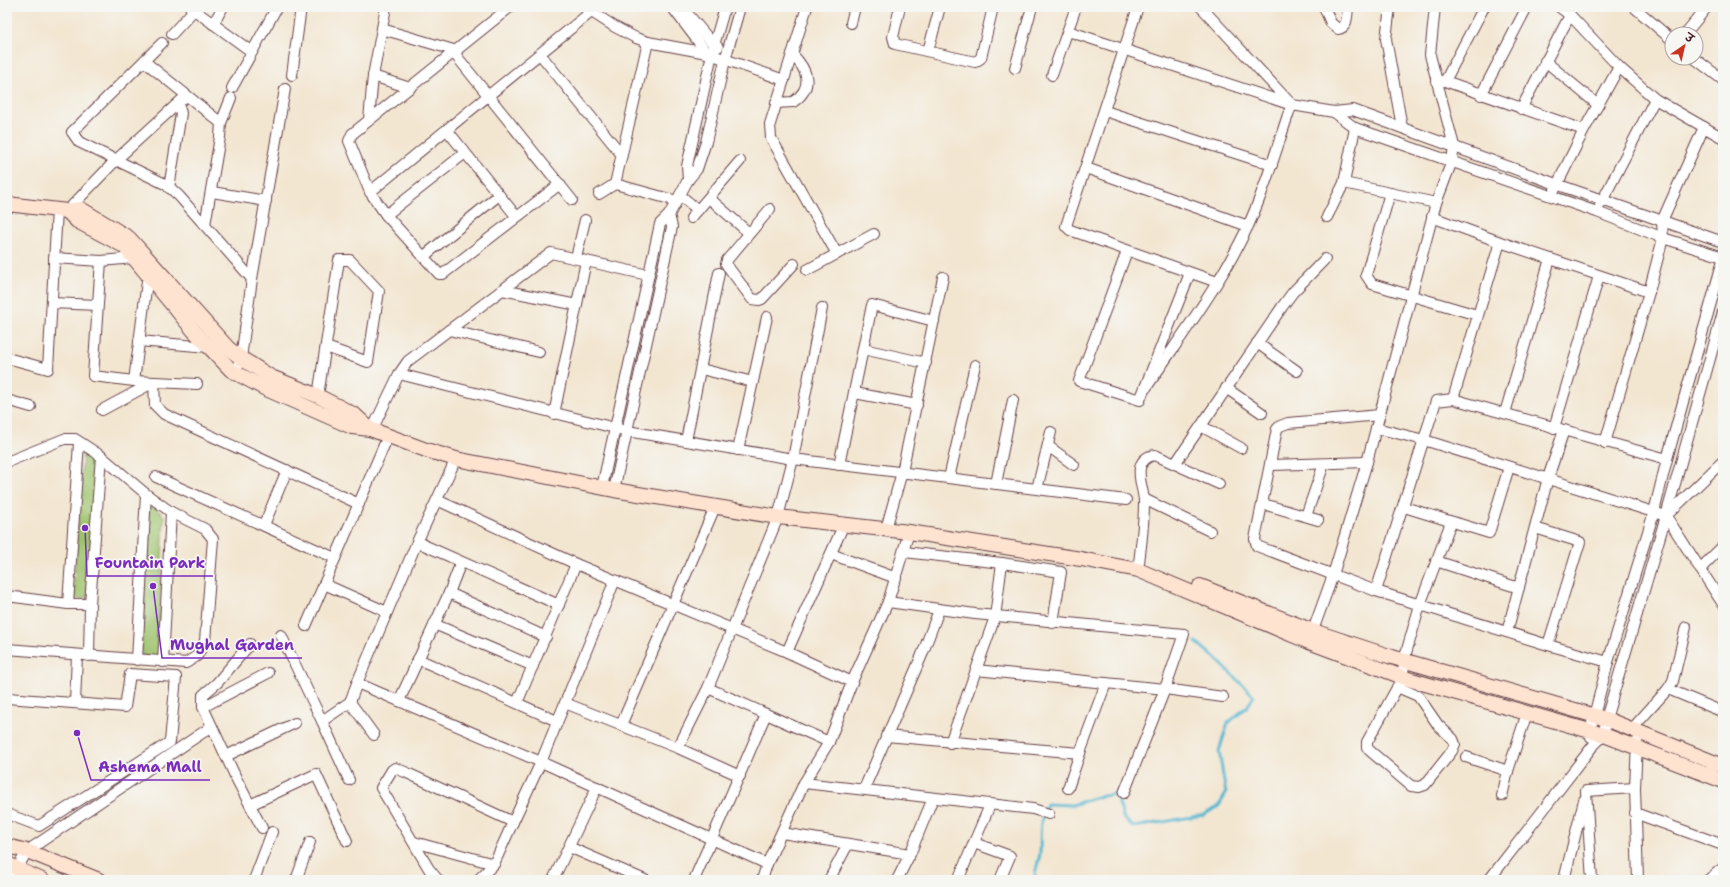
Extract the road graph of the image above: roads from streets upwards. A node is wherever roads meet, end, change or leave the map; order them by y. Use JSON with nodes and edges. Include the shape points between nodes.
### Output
{"nodes":[{"id":1,"x":223,"y":7,"type":"edge"},
{"id":2,"x":277,"y":7,"type":"edge"},
{"id":3,"x":301,"y":7,"type":"edge"},
{"id":4,"x":386,"y":7,"type":"edge"},
{"id":5,"x":510,"y":7,"type":"edge"},
{"id":6,"x":672,"y":7,"type":"edge"},
{"id":7,"x":682,"y":7,"type":"edge"},
{"id":8,"x":725,"y":7,"type":"edge"},
{"id":9,"x":740,"y":7,"type":"edge"},
{"id":10,"x":807,"y":7,"type":"edge"},
{"id":11,"x":855,"y":7,"type":"edge"},
{"id":12,"x":900,"y":7,"type":"edge"},
{"id":13,"x":940,"y":7,"type":"edge"},
{"id":14,"x":993,"y":7,"type":"edge"},
{"id":15,"x":1032,"y":7,"type":"edge"},
{"id":16,"x":1076,"y":7,"type":"edge"},
{"id":17,"x":1138,"y":7,"type":"edge"},
{"id":18,"x":1324,"y":7,"type":"edge"},
{"id":19,"x":1348,"y":7,"type":"edge"},
{"id":20,"x":1390,"y":7,"type":"edge"},
{"id":21,"x":1435,"y":7,"type":"edge"},
{"id":22,"x":1484,"y":7,"type":"edge"},
{"id":23,"x":1527,"y":7,"type":"edge"},
{"id":24,"x":1559,"y":7,"type":"edge"},
{"id":25,"x":1634,"y":7,"type":"edge"},
{"id":26,"x":1707,"y":7,"type":"edge"},
{"id":27,"x":192,"y":8,"type":"edge"},
{"id":28,"x":1203,"y":8,"type":"edge"},
{"id":29,"x":587,"y":10,"type":"edge"},
{"id":30,"x":1570,"y":14,"type":"junction"},
{"id":31,"x":851,"y":23,"type":"dead end"},
{"id":32,"x":214,"y":24,"type":"junction"},
{"id":33,"x":1692,"y":26,"type":"edge"},
{"id":34,"x":382,"y":29,"type":"junction"},
{"id":35,"x":1068,"y":31,"type":"junction"},
{"id":36,"x":1664,"y":33,"type":"edge"},
{"id":37,"x":172,"y":34,"type":"dead end"},
{"id":38,"x":648,"y":42,"type":"junction"},
{"id":39,"x":162,"y":43,"type":"dead end"},
{"id":40,"x":1124,"y":50,"type":"junction"},
{"id":41,"x":711,"y":51,"type":"junction"},
{"id":42,"x":928,"y":51,"type":"junction"},
{"id":43,"x":252,"y":52,"type":"junction"},
{"id":44,"x":455,"y":52,"type":"junction"},
{"id":45,"x":540,"y":54,"type":"junction"},
{"id":46,"x":792,"y":54,"type":"junction"},
{"id":47,"x":726,"y":55,"type":"junction"},
{"id":48,"x":144,"y":61,"type":"junction"},
{"id":49,"x":1545,"y":61,"type":"junction"},
{"id":50,"x":1704,"y":64,"type":"edge"},
{"id":51,"x":1619,"y":67,"type":"junction"},
{"id":52,"x":1015,"y":68,"type":"dead end"},
{"id":53,"x":292,"y":75,"type":"dead end"},
{"id":54,"x":1052,"y":75,"type":"dead end"},
{"id":55,"x":1721,"y":75,"type":"edge"},
{"id":56,"x":374,"y":76,"type":"junction"},
{"id":57,"x":784,"y":80,"type":"junction"},
{"id":58,"x":1440,"y":81,"type":"junction"},
{"id":59,"x":410,"y":88,"type":"junction"},
{"id":60,"x":285,"y":89,"type":"dead end"},
{"id":61,"x":1481,"y":95,"type":"junction"},
{"id":62,"x":186,"y":96,"type":"junction"},
{"id":63,"x":488,"y":96,"type":"junction"},
{"id":64,"x":1655,"y":99,"type":"junction"},
{"id":65,"x":776,"y":103,"type":"junction"},
{"id":66,"x":178,"y":104,"type":"junction"},
{"id":67,"x":1292,"y":104,"type":"junction"},
{"id":68,"x":1598,"y":105,"type":"junction"},
{"id":69,"x":1521,"y":109,"type":"junction"},
{"id":70,"x":1105,"y":111,"type":"junction"},
{"id":71,"x":1331,"y":112,"type":"junction"},
{"id":72,"x":369,"y":120,"type":"junction"},
{"id":73,"x":221,"y":124,"type":"junction"},
{"id":74,"x":1402,"y":127,"type":"junction"},
{"id":75,"x":1704,"y":127,"type":"junction"},
{"id":76,"x":1355,"y":128,"type":"junction"},
{"id":77,"x":447,"y":130,"type":"junction"},
{"id":78,"x":1584,"y":130,"type":"junction"},
{"id":79,"x":1723,"y":138,"type":"edge"},
{"id":80,"x":1454,"y":146,"type":"junction"},
{"id":81,"x":465,"y":153,"type":"junction"},
{"id":82,"x":622,"y":155,"type":"junction"},
{"id":83,"x":116,"y":160,"type":"junction"},
{"id":84,"x":740,"y":161,"type":"dead end"},
{"id":85,"x":1452,"y":161,"type":"junction"},
{"id":86,"x":1272,"y":165,"type":"junction"},
{"id":87,"x":1086,"y":168,"type":"junction"},
{"id":88,"x":688,"y":180,"type":"junction"},
{"id":89,"x":1344,"y":183,"type":"junction"},
{"id":90,"x":560,"y":184,"type":"junction"},
{"id":91,"x":615,"y":184,"type":"junction"},
{"id":92,"x":1556,"y":184,"type":"junction"},
{"id":93,"x":169,"y":188,"type":"junction"},
{"id":94,"x":212,"y":192,"type":"junction"},
{"id":95,"x":370,"y":192,"type":"junction"},
{"id":96,"x":1390,"y":193,"type":"junction"},
{"id":97,"x":499,"y":194,"type":"junction"},
{"id":98,"x":600,"y":194,"type":"dead end"},
{"id":99,"x":1552,"y":197,"type":"junction"},
{"id":100,"x":678,"y":198,"type":"junction"},
{"id":101,"x":709,"y":198,"type":"junction"},
{"id":102,"x":1602,"y":199,"type":"junction"},
{"id":103,"x":572,"y":200,"type":"dead end"},
{"id":104,"x":266,"y":201,"type":"junction"},
{"id":105,"x":1436,"y":203,"type":"junction"},
{"id":106,"x":7,"y":204,"type":"edge"},
{"id":107,"x":770,"y":209,"type":"dead end"},
{"id":108,"x":698,"y":210,"type":"junction"},
{"id":109,"x":62,"y":211,"type":"junction"},
{"id":110,"x":1597,"y":212,"type":"junction"},
{"id":111,"x":386,"y":215,"type":"junction"},
{"id":112,"x":669,"y":215,"type":"junction"},
{"id":113,"x":516,"y":216,"type":"junction"},
{"id":114,"x":1327,"y":216,"type":"dead end"},
{"id":115,"x":1432,"y":217,"type":"junction"},
{"id":116,"x":692,"y":218,"type":"dead end"},
{"id":117,"x":585,"y":220,"type":"dead end"},
{"id":118,"x":1662,"y":221,"type":"junction"},
{"id":119,"x":205,"y":225,"type":"junction"},
{"id":120,"x":1248,"y":226,"type":"junction"},
{"id":121,"x":750,"y":233,"type":"junction"},
{"id":122,"x":874,"y":234,"type":"dead end"},
{"id":123,"x":1663,"y":238,"type":"junction"},
{"id":124,"x":1500,"y":242,"type":"junction"},
{"id":125,"x":1723,"y":242,"type":"edge"},
{"id":126,"x":1127,"y":251,"type":"junction"},
{"id":127,"x":837,"y":254,"type":"junction"},
{"id":128,"x":423,"y":257,"type":"junction"},
{"id":129,"x":1723,"y":257,"type":"edge"},
{"id":130,"x":54,"y":258,"type":"junction"},
{"id":131,"x":134,"y":258,"type":"junction"},
{"id":132,"x":576,"y":258,"type":"junction"},
{"id":133,"x":1325,"y":259,"type":"dead end"},
{"id":134,"x":1550,"y":259,"type":"junction"},
{"id":135,"x":1723,"y":260,"type":"edge"},
{"id":136,"x":101,"y":261,"type":"junction"},
{"id":137,"x":586,"y":261,"type":"junction"},
{"id":138,"x":794,"y":264,"type":"dead end"},
{"id":139,"x":807,"y":270,"type":"dead end"},
{"id":140,"x":720,"y":272,"type":"dead end"},
{"id":141,"x":1190,"y":273,"type":"junction"},
{"id":142,"x":148,"y":274,"type":"junction"},
{"id":143,"x":648,"y":275,"type":"junction"},
{"id":144,"x":1599,"y":276,"type":"junction"},
{"id":145,"x":943,"y":277,"type":"dead end"},
{"id":146,"x":252,"y":278,"type":"junction"},
{"id":147,"x":1217,"y":282,"type":"junction"},
{"id":148,"x":502,"y":290,"type":"junction"},
{"id":149,"x":1648,"y":292,"type":"junction"},
{"id":150,"x":1412,"y":297,"type":"junction"},
{"id":151,"x":52,"y":303,"type":"junction"},
{"id":152,"x":577,"y":305,"type":"junction"},
{"id":153,"x":97,"y":306,"type":"junction"},
{"id":154,"x":822,"y":308,"type":"dead end"},
{"id":155,"x":1477,"y":315,"type":"junction"},
{"id":156,"x":1723,"y":315,"type":"edge"},
{"id":157,"x":767,"y":317,"type":"dead end"},
{"id":158,"x":934,"y":321,"type":"junction"},
{"id":159,"x":450,"y":330,"type":"junction"},
{"id":160,"x":139,"y":341,"type":"junction"},
{"id":161,"x":1257,"y":344,"type":"junction"},
{"id":162,"x":208,"y":347,"type":"junction"},
{"id":163,"x":326,"y":348,"type":"junction"},
{"id":164,"x":863,"y":349,"type":"junction"},
{"id":165,"x":539,"y":352,"type":"dead end"},
{"id":166,"x":7,"y":358,"type":"edge"},
{"id":167,"x":240,"y":358,"type":"junction"},
{"id":168,"x":926,"y":363,"type":"junction"},
{"id":169,"x":975,"y":365,"type":"dead end"},
{"id":170,"x":700,"y":369,"type":"junction"},
{"id":171,"x":1297,"y":370,"type":"dead end"},
{"id":172,"x":235,"y":372,"type":"junction"},
{"id":173,"x":399,"y":374,"type":"junction"},
{"id":174,"x":134,"y":381,"type":"junction"},
{"id":175,"x":154,"y":382,"type":"junction"},
{"id":176,"x":753,"y":382,"type":"junction"},
{"id":177,"x":197,"y":384,"type":"dead end"},
{"id":178,"x":1146,"y":388,"type":"junction"},
{"id":179,"x":1226,"y":388,"type":"junction"},
{"id":180,"x":855,"y":393,"type":"junction"},
{"id":181,"x":318,"y":396,"type":"junction"},
{"id":182,"x":7,"y":400,"type":"edge"},
{"id":183,"x":1013,"y":400,"type":"dead end"},
{"id":184,"x":1452,"y":400,"type":"junction"},
{"id":185,"x":917,"y":405,"type":"junction"},
{"id":186,"x":31,"y":407,"type":"dead end"},
{"id":187,"x":102,"y":410,"type":"dead end"},
{"id":188,"x":1262,"y":413,"type":"dead end"},
{"id":189,"x":1505,"y":413,"type":"junction"},
{"id":190,"x":554,"y":414,"type":"junction"},
{"id":191,"x":1380,"y":415,"type":"junction"},
{"id":192,"x":1201,"y":426,"type":"junction"},
{"id":193,"x":614,"y":428,"type":"junction"},
{"id":194,"x":1376,"y":428,"type":"junction"},
{"id":195,"x":1559,"y":429,"type":"junction"},
{"id":196,"x":371,"y":430,"type":"junction"},
{"id":197,"x":627,"y":431,"type":"junction"},
{"id":198,"x":1051,"y":432,"type":"dead end"},
{"id":199,"x":388,"y":436,"type":"junction"},
{"id":200,"x":1424,"y":440,"type":"junction"},
{"id":201,"x":686,"y":441,"type":"junction"},
{"id":202,"x":1604,"y":443,"type":"junction"},
{"id":203,"x":79,"y":444,"type":"junction"},
{"id":204,"x":1048,"y":446,"type":"junction"},
{"id":205,"x":1240,"y":448,"type":"dead end"},
{"id":206,"x":738,"y":450,"type":"junction"},
{"id":207,"x":102,"y":456,"type":"junction"},
{"id":208,"x":456,"y":459,"type":"junction"},
{"id":209,"x":792,"y":459,"type":"junction"},
{"id":210,"x":1667,"y":459,"type":"junction"},
{"id":211,"x":1723,"y":461,"type":"edge"},
{"id":212,"x":7,"y":462,"type":"edge"},
{"id":213,"x":1367,"y":462,"type":"junction"},
{"id":214,"x":1175,"y":464,"type":"junction"},
{"id":215,"x":1324,"y":464,"type":"junction"},
{"id":216,"x":840,"y":465,"type":"junction"},
{"id":217,"x":1271,"y":465,"type":"junction"},
{"id":218,"x":1074,"y":466,"type":"dead end"},
{"id":219,"x":1509,"y":467,"type":"junction"},
{"id":220,"x":287,"y":470,"type":"junction"},
{"id":221,"x":902,"y":472,"type":"junction"},
{"id":222,"x":156,"y":477,"type":"dead end"},
{"id":223,"x":949,"y":478,"type":"junction"},
{"id":224,"x":1548,"y":478,"type":"junction"},
{"id":225,"x":996,"y":484,"type":"junction"},
{"id":226,"x":1219,"y":484,"type":"dead end"},
{"id":227,"x":608,"y":489,"type":"junction"},
{"id":228,"x":1037,"y":489,"type":"junction"},
{"id":229,"x":146,"y":494,"type":"junction"},
{"id":230,"x":1144,"y":499,"type":"junction"},
{"id":231,"x":437,"y":500,"type":"junction"},
{"id":232,"x":1126,"y":500,"type":"dead end"},
{"id":233,"x":359,"y":504,"type":"junction"},
{"id":234,"x":1263,"y":504,"type":"junction"},
{"id":235,"x":715,"y":507,"type":"junction"},
{"id":236,"x":1404,"y":507,"type":"junction"},
{"id":237,"x":171,"y":512,"type":"junction"},
{"id":238,"x":1654,"y":512,"type":"junction"},
{"id":239,"x":1306,"y":516,"type":"junction"},
{"id":240,"x":1666,"y":516,"type":"junction"},
{"id":241,"x":778,"y":517,"type":"junction"},
{"id":242,"x":1318,"y":520,"type":"dead end"},
{"id":243,"x":1451,"y":522,"type":"junction"},
{"id":244,"x":264,"y":524,"type":"junction"},
{"id":245,"x":844,"y":524,"type":"junction"},
{"id":246,"x":1535,"y":528,"type":"junction"},
{"id":247,"x":886,"y":529,"type":"junction"},
{"id":248,"x":1210,"y":531,"type":"dead end"},
{"id":249,"x":909,"y":532,"type":"junction"},
{"id":250,"x":417,"y":542,"type":"junction"},
{"id":251,"x":1723,"y":546,"type":"edge"},
{"id":252,"x":904,"y":552,"type":"junction"},
{"id":253,"x":831,"y":554,"type":"junction"},
{"id":254,"x":336,"y":558,"type":"junction"},
{"id":255,"x":1436,"y":561,"type":"junction"},
{"id":256,"x":461,"y":562,"type":"junction"},
{"id":257,"x":1002,"y":563,"type":"junction"},
{"id":258,"x":576,"y":564,"type":"junction"},
{"id":259,"x":1134,"y":565,"type":"junction"},
{"id":260,"x":1700,"y":570,"type":"junction"},
{"id":261,"x":1333,"y":574,"type":"junction"},
{"id":262,"x":896,"y":578,"type":"junction"},
{"id":263,"x":615,"y":580,"type":"junction"},
{"id":264,"x":324,"y":584,"type":"junction"},
{"id":265,"x":1519,"y":588,"type":"junction"},
{"id":266,"x":1376,"y":591,"type":"junction"},
{"id":267,"x":448,"y":593,"type":"junction"},
{"id":268,"x":7,"y":596,"type":"edge"},
{"id":269,"x":888,"y":602,"type":"junction"},
{"id":270,"x":68,"y":604,"type":"junction"},
{"id":271,"x":90,"y":604,"type":"junction"},
{"id":272,"x":1723,"y":604,"type":"edge"},
{"id":273,"x":559,"y":605,"type":"junction"},
{"id":274,"x":674,"y":605,"type":"junction"},
{"id":275,"x":1420,"y":605,"type":"junction"},
{"id":276,"x":939,"y":610,"type":"junction"},
{"id":277,"x":388,"y":612,"type":"junction"},
{"id":278,"x":995,"y":617,"type":"junction"},
{"id":279,"x":1053,"y":623,"type":"junction"},
{"id":280,"x":434,"y":624,"type":"junction"},
{"id":281,"x":306,"y":626,"type":"dead end"},
{"id":282,"x":1686,"y":627,"type":"dead end"},
{"id":283,"x":732,"y":630,"type":"junction"},
{"id":284,"x":1507,"y":632,"type":"junction"},
{"id":285,"x":281,"y":635,"type":"dead end"},
{"id":286,"x":1311,"y":636,"type":"junction"},
{"id":287,"x":546,"y":637,"type":"junction"},
{"id":288,"x":250,"y":644,"type":"dead end"},
{"id":289,"x":1548,"y":645,"type":"junction"},
{"id":290,"x":7,"y":650,"type":"edge"},
{"id":291,"x":787,"y":652,"type":"junction"},
{"id":292,"x":77,"y":655,"type":"junction"},
{"id":293,"x":89,"y":656,"type":"junction"},
{"id":294,"x":418,"y":659,"type":"junction"},
{"id":295,"x":137,"y":660,"type":"junction"},
{"id":296,"x":1404,"y":660,"type":"junction"},
{"id":297,"x":163,"y":662,"type":"junction"},
{"id":298,"x":1608,"y":662,"type":"junction"},
{"id":299,"x":533,"y":666,"type":"junction"},
{"id":300,"x":976,"y":670,"type":"junction"},
{"id":301,"x":268,"y":673,"type":"dead end"},
{"id":302,"x":852,"y":682,"type":"junction"},
{"id":303,"x":1400,"y":682,"type":"junction"},
{"id":304,"x":357,"y":683,"type":"junction"},
{"id":305,"x":1106,"y":683,"type":"junction"},
{"id":306,"x":708,"y":688,"type":"junction"},
{"id":307,"x":1165,"y":689,"type":"junction"},
{"id":308,"x":1668,"y":689,"type":"junction"},
{"id":309,"x":1223,"y":697,"type":"dead end"},
{"id":310,"x":7,"y":698,"type":"edge"},
{"id":311,"x":399,"y":701,"type":"junction"},
{"id":312,"x":350,"y":702,"type":"junction"},
{"id":313,"x":517,"y":703,"type":"junction"},
{"id":314,"x":75,"y":704,"type":"junction"},
{"id":315,"x":564,"y":704,"type":"junction"},
{"id":316,"x":203,"y":707,"type":"junction"},
{"id":317,"x":1723,"y":712,"type":"edge"},
{"id":318,"x":1527,"y":713,"type":"junction"},
{"id":319,"x":766,"y":714,"type":"junction"},
{"id":320,"x":1600,"y":718,"type":"junction"},
{"id":321,"x":322,"y":721,"type":"junction"},
{"id":322,"x":557,"y":721,"type":"junction"},
{"id":323,"x":295,"y":723,"type":"dead end"},
{"id":324,"x":621,"y":725,"type":"junction"},
{"id":325,"x":211,"y":728,"type":"junction"},
{"id":326,"x":1590,"y":731,"type":"junction"},
{"id":327,"x":1633,"y":731,"type":"junction"},
{"id":328,"x":374,"y":735,"type":"dead end"},
{"id":329,"x":1604,"y":735,"type":"junction"},
{"id":330,"x":886,"y":736,"type":"junction"},
{"id":331,"x":829,"y":742,"type":"junction"},
{"id":332,"x":950,"y":743,"type":"junction"},
{"id":333,"x":1592,"y":747,"type":"junction"},
{"id":334,"x":678,"y":748,"type":"junction"},
{"id":335,"x":1637,"y":748,"type":"junction"},
{"id":336,"x":1080,"y":753,"type":"junction"},
{"id":337,"x":226,"y":756,"type":"junction"},
{"id":338,"x":1466,"y":757,"type":"dead end"},
{"id":339,"x":541,"y":762,"type":"junction"},
{"id":340,"x":1723,"y":766,"type":"edge"},
{"id":341,"x":1508,"y":771,"type":"junction"},
{"id":342,"x":740,"y":776,"type":"junction"},
{"id":343,"x":349,"y":780,"type":"dead end"},
{"id":344,"x":1723,"y":781,"type":"edge"},
{"id":345,"x":804,"y":783,"type":"junction"},
{"id":346,"x":597,"y":787,"type":"junction"},
{"id":347,"x":1068,"y":788,"type":"dead end"},
{"id":348,"x":1635,"y":788,"type":"junction"},
{"id":349,"x":864,"y":789,"type":"junction"},
{"id":350,"x":1586,"y":791,"type":"junction"},
{"id":351,"x":1124,"y":793,"type":"dead end"},
{"id":352,"x":1502,"y":796,"type":"dead end"},
{"id":353,"x":933,"y":798,"type":"junction"},
{"id":354,"x":250,"y":805,"type":"junction"},
{"id":355,"x":990,"y":805,"type":"junction"},
{"id":356,"x":1635,"y":813,"type":"junction"},
{"id":357,"x":7,"y":814,"type":"edge"},
{"id":358,"x":1049,"y":814,"type":"dead end"},
{"id":359,"x":513,"y":822,"type":"junction"},
{"id":360,"x":262,"y":828,"type":"dead end"},
{"id":361,"x":272,"y":832,"type":"dead end"},
{"id":362,"x":782,"y":834,"type":"junction"},
{"id":363,"x":712,"y":839,"type":"junction"},
{"id":364,"x":347,"y":841,"type":"dead end"},
{"id":365,"x":310,"y":842,"type":"dead end"},
{"id":366,"x":414,"y":842,"type":"junction"},
{"id":367,"x":974,"y":843,"type":"junction"},
{"id":368,"x":848,"y":844,"type":"junction"},
{"id":369,"x":1723,"y":845,"type":"edge"},
{"id":370,"x":7,"y":846,"type":"edge"},
{"id":371,"x":569,"y":847,"type":"junction"},
{"id":372,"x":27,"y":851,"type":"junction"},
{"id":373,"x":910,"y":854,"type":"junction"},
{"id":374,"x":494,"y":864,"type":"junction"},
{"id":375,"x":767,"y":864,"type":"junction"},
{"id":376,"x":10,"y":868,"type":"edge"},
{"id":377,"x":1723,"y":868,"type":"edge"},
{"id":378,"x":42,"y":880,"type":"edge"},
{"id":379,"x":99,"y":880,"type":"edge"},
{"id":380,"x":254,"y":880,"type":"edge"},
{"id":381,"x":296,"y":880,"type":"edge"},
{"id":382,"x":438,"y":880,"type":"edge"},
{"id":383,"x":478,"y":880,"type":"edge"},
{"id":384,"x":553,"y":880,"type":"edge"},
{"id":385,"x":645,"y":880,"type":"edge"},
{"id":386,"x":694,"y":880,"type":"edge"},
{"id":387,"x":762,"y":880,"type":"edge"},
{"id":388,"x":828,"y":880,"type":"edge"},
{"id":389,"x":897,"y":880,"type":"edge"},
{"id":390,"x":958,"y":880,"type":"edge"},
{"id":391,"x":1000,"y":880,"type":"edge"},
{"id":392,"x":1489,"y":880,"type":"edge"},
{"id":393,"x":1564,"y":880,"type":"edge"},
{"id":394,"x":1592,"y":880,"type":"edge"},
{"id":395,"x":1638,"y":880,"type":"edge"},
{"id":396,"x":1708,"y":880,"type":"edge"}],
"edges":[{"from":1,"to":32,"type":"street"},
{"from":2,"to":43,"type":"street"},
{"from":3,"to":53,"type":"street"},
{"from":4,"to":34,"type":"street"},
{"from":5,"to":44,"type":"street"},
{"from":6,"to":41,"type":"street"},
{"from":7,"to":41,"type":"street"},
{"from":8,"to":41,"type":"street"},
{"from":9,"to":47,"type":"street"},
{"from":10,"to":46,"type":"street"},
{"from":11,"to":31,"type":"street"},
{"from":12,"to":42,"type":"street","via":[[893,37],[896,44]]},
{"from":13,"to":42,"type":"street"},
{"from":14,"to":42,"type":"street","via":[[981,58],[975,62]]},
{"from":15,"to":52,"type":"street"},
{"from":16,"to":35,"type":"street"},
{"from":17,"to":40,"type":"street"},
{"from":18,"to":19,"type":"street","via":[[1331,23],[1342,29],[1347,20]]},
{"from":20,"to":74,"type":"street","via":[[1386,39]]},
{"from":21,"to":58,"type":"street","via":[[1430,54]]},
{"from":22,"to":58,"type":"street"},
{"from":23,"to":61,"type":"street"},
{"from":24,"to":30,"type":"street"},
{"from":25,"to":36,"type":"street"},
{"from":26,"to":33,"type":"street"},
{"from":27,"to":32,"type":"street"},
{"from":27,"to":37,"type":"street"},
{"from":28,"to":67,"type":"street"},
{"from":29,"to":38,"type":"street","via":[[627,34]]},
{"from":29,"to":45,"type":"street"},
{"from":30,"to":49,"type":"street"},
{"from":30,"to":51,"type":"street"},
{"from":32,"to":43,"type":"street"},
{"from":34,"to":44,"type":"street"},
{"from":34,"to":56,"type":"street"},
{"from":35,"to":40,"type":"street"},
{"from":35,"to":54,"type":"street"},
{"from":38,"to":41,"type":"street"},
{"from":38,"to":82,"type":"street"},
{"from":39,"to":48,"type":"street"},
{"from":40,"to":67,"type":"street"},
{"from":40,"to":70,"type":"street"},
{"from":41,"to":47,"type":"street"},
{"from":41,"to":88,"type":"street","via":[[687,166]]},
{"from":43,"to":73,"type":"street","via":[[232,93]]},
{"from":44,"to":59,"type":"street"},
{"from":44,"to":63,"type":"street"},
{"from":45,"to":63,"type":"street"},
{"from":45,"to":82,"type":"street"},
{"from":46,"to":57,"type":"street"},
{"from":46,"to":65,"type":"street","via":[[804,67],[806,84],[794,102]]},
{"from":47,"to":57,"type":"street"},
{"from":47,"to":88,"type":"street","via":[[706,142],[697,169]]},
{"from":48,"to":62,"type":"street"},
{"from":48,"to":83,"type":"street","via":[[72,132],[79,142]]},
{"from":49,"to":68,"type":"street"},
{"from":49,"to":69,"type":"street"},
{"from":50,"to":55,"type":"street"},
{"from":51,"to":64,"type":"street"},
{"from":51,"to":68,"type":"street"},
{"from":56,"to":59,"type":"street"},
{"from":56,"to":72,"type":"street"},
{"from":57,"to":65,"type":"street"},
{"from":58,"to":61,"type":"street"},
{"from":58,"to":80,"type":"street"},
{"from":59,"to":72,"type":"street"},
{"from":60,"to":104,"type":"street"},
{"from":61,"to":69,"type":"street"},
{"from":62,"to":66,"type":"street"},
{"from":62,"to":73,"type":"street"},
{"from":63,"to":77,"type":"street"},
{"from":63,"to":90,"type":"street"},
{"from":64,"to":75,"type":"street"},
{"from":64,"to":102,"type":"street"},
{"from":65,"to":127,"type":"street","via":[[770,124],[771,138]]},
{"from":66,"to":83,"type":"street"},
{"from":66,"to":93,"type":"street","via":[[181,113]]},
{"from":67,"to":71,"type":"street"},
{"from":67,"to":86,"type":"street"},
{"from":68,"to":78,"type":"street"},
{"from":69,"to":78,"type":"street"},
{"from":70,"to":86,"type":"street"},
{"from":70,"to":87,"type":"street"},
{"from":71,"to":74,"type":"street","via":[[1353,110]]},
{"from":71,"to":76,"type":"street"},
{"from":72,"to":95,"type":"street","via":[[352,134],[349,141]]},
{"from":73,"to":94,"type":"street"},
{"from":74,"to":80,"type":"street"},
{"from":75,"to":79,"type":"street"},
{"from":75,"to":118,"type":"street"},
{"from":76,"to":85,"type":"street"},
{"from":76,"to":89,"type":"street"},
{"from":77,"to":81,"type":"street"},
{"from":77,"to":95,"type":"street"},
{"from":78,"to":92,"type":"street"},
{"from":80,"to":85,"type":"street"},
{"from":80,"to":92,"type":"street"},
{"from":81,"to":97,"type":"street"},
{"from":81,"to":111,"type":"street"},
{"from":82,"to":91,"type":"street"},
{"from":83,"to":93,"type":"street"},
{"from":83,"to":109,"type":"street"},
{"from":84,"to":101,"type":"street"},
{"from":85,"to":99,"type":"street"},
{"from":85,"to":105,"type":"street"},
{"from":86,"to":120,"type":"street"},
{"from":87,"to":120,"type":"street"},
{"from":87,"to":126,"type":"street","via":[[1066,226],[1070,230]]},
{"from":88,"to":100,"type":"street"},
{"from":89,"to":96,"type":"street"},
{"from":89,"to":114,"type":"street"},
{"from":90,"to":103,"type":"street"},
{"from":90,"to":113,"type":"street"},
{"from":91,"to":98,"type":"street"},
{"from":91,"to":100,"type":"street"},
{"from":92,"to":99,"type":"street"},
{"from":92,"to":102,"type":"street"},
{"from":93,"to":119,"type":"street"},
{"from":94,"to":104,"type":"street"},
{"from":94,"to":119,"type":"street"},
{"from":95,"to":111,"type":"street"},
{"from":96,"to":105,"type":"street"},
{"from":96,"to":150,"type":"street","via":[[1366,275],[1372,284]]},
{"from":97,"to":113,"type":"street"},
{"from":97,"to":128,"type":"street"},
{"from":99,"to":110,"type":"street"},
{"from":100,"to":108,"type":"street"},
{"from":100,"to":112,"type":"street"},
{"from":101,"to":108,"type":"street"},
{"from":101,"to":121,"type":"street"},
{"from":102,"to":110,"type":"street"},
{"from":102,"to":118,"type":"street"},
{"from":104,"to":146,"type":"street"},
{"from":105,"to":115,"type":"street"},
{"from":106,"to":109,"type":"street"},
{"from":107,"to":121,"type":"street"},
{"from":108,"to":116,"type":"street"},
{"from":109,"to":130,"type":"street"},
{"from":109,"to":131,"type":"street","via":[[117,242]]},
{"from":109,"to":167,"type":"street","via":[[82,210],[129,238],[228,348]]},
{"from":110,"to":123,"type":"street"},
{"from":111,"to":128,"type":"street"},
{"from":112,"to":143,"type":"street","via":[[660,224]]},
{"from":112,"to":197,"type":"street","via":[[672,227]]},
{"from":113,"to":128,"type":"street","via":[[443,274],[436,273]]},
{"from":115,"to":124,"type":"street"},
{"from":115,"to":150,"type":"street"},
{"from":117,"to":132,"type":"street"},
{"from":118,"to":123,"type":"street"},
{"from":118,"to":125,"type":"street"},
{"from":119,"to":146,"type":"street"},
{"from":120,"to":147,"type":"street"},
{"from":121,"to":138,"type":"street","via":[[726,263],[752,299],[762,299]]},
{"from":122,"to":127,"type":"street"},
{"from":123,"to":129,"type":"street"},
{"from":123,"to":149,"type":"street"},
{"from":124,"to":134,"type":"street"},
{"from":124,"to":155,"type":"street"},
{"from":126,"to":141,"type":"street"},
{"from":126,"to":178,"type":"street","via":[[1079,381],[1140,400]]},
{"from":127,"to":139,"type":"street"},
{"from":130,"to":136,"type":"street"},
{"from":130,"to":151,"type":"street"},
{"from":131,"to":136,"type":"street"},
{"from":131,"to":142,"type":"street"},
{"from":132,"to":137,"type":"street"},
{"from":132,"to":148,"type":"street","via":[[551,253]]},
{"from":133,"to":161,"type":"street","via":[[1293,292]]},
{"from":134,"to":144,"type":"street"},
{"from":134,"to":189,"type":"street"},
{"from":135,"to":210,"type":"street"},
{"from":136,"to":153,"type":"street"},
{"from":137,"to":143,"type":"street"},
{"from":137,"to":152,"type":"street"},
{"from":140,"to":170,"type":"street"},
{"from":141,"to":147,"type":"street"},
{"from":141,"to":178,"type":"street"},
{"from":142,"to":160,"type":"street"},
{"from":142,"to":162,"type":"street"},
{"from":143,"to":193,"type":"street"},
{"from":144,"to":149,"type":"street"},
{"from":144,"to":195,"type":"street"},
{"from":145,"to":158,"type":"street"},
{"from":146,"to":167,"type":"street"},
{"from":147,"to":178,"type":"street"},
{"from":148,"to":152,"type":"street"},
{"from":148,"to":159,"type":"street"},
{"from":149,"to":202,"type":"street"},
{"from":150,"to":155,"type":"street"},
{"from":150,"to":191,"type":"street"},
{"from":151,"to":153,"type":"street"},
{"from":151,"to":166,"type":"street","via":[[48,369]]},
{"from":152,"to":190,"type":"street"},
{"from":153,"to":174,"type":"street","via":[[92,376]]},
{"from":154,"to":209,"type":"street"},
{"from":155,"to":184,"type":"street"},
{"from":156,"to":240,"type":"street"},
{"from":157,"to":176,"type":"street"},
{"from":158,"to":164,"type":"street","via":[[872,305]]},
{"from":158,"to":168,"type":"street"},
{"from":159,"to":165,"type":"street"},
{"from":159,"to":173,"type":"street","via":[[408,361]]},
{"from":160,"to":162,"type":"street"},
{"from":160,"to":174,"type":"street"},
{"from":161,"to":171,"type":"street"},
{"from":161,"to":179,"type":"street"},
{"from":162,"to":172,"type":"street"},
{"from":163,"to":163,"type":"street","via":[[339,260],[350,260],[379,291],[368,362]]},
{"from":163,"to":181,"type":"street"},
{"from":164,"to":168,"type":"street"},
{"from":164,"to":180,"type":"street"},
{"from":167,"to":172,"type":"street"},
{"from":167,"to":181,"type":"street","via":[[271,377]]},
{"from":168,"to":185,"type":"street"},
{"from":169,"to":223,"type":"street"},
{"from":170,"to":176,"type":"street"},
{"from":170,"to":201,"type":"street"},
{"from":172,"to":196,"type":"street","via":[[264,388],[352,427]]},
{"from":173,"to":190,"type":"street"},
{"from":173,"to":196,"type":"street"},
{"from":174,"to":175,"type":"street"},
{"from":175,"to":177,"type":"street"},
{"from":175,"to":187,"type":"street"},
{"from":175,"to":220,"type":"street","via":[[155,404],[164,414]]},
{"from":176,"to":206,"type":"street"},
{"from":179,"to":188,"type":"street"},
{"from":179,"to":192,"type":"street"},
{"from":180,"to":185,"type":"street"},
{"from":180,"to":216,"type":"street"},
{"from":181,"to":196,"type":"street","via":[[355,414]]},
{"from":182,"to":186,"type":"street"},
{"from":183,"to":225,"type":"street"},
{"from":184,"to":189,"type":"street"},
{"from":184,"to":200,"type":"street","via":[[1436,401]]},
{"from":185,"to":221,"type":"street"},
{"from":189,"to":195,"type":"street"},
{"from":190,"to":193,"type":"street"},
{"from":191,"to":194,"type":"street"},
{"from":191,"to":217,"type":"street","via":[[1283,424],[1277,429]]},
{"from":192,"to":205,"type":"street"},
{"from":192,"to":214,"type":"street"},
{"from":193,"to":197,"type":"street"},
{"from":193,"to":227,"type":"street"},
{"from":194,"to":200,"type":"street"},
{"from":194,"to":213,"type":"street"},
{"from":195,"to":202,"type":"street"},
{"from":195,"to":224,"type":"street"},
{"from":196,"to":199,"type":"street"},
{"from":197,"to":201,"type":"street"},
{"from":197,"to":227,"type":"street"},
{"from":198,"to":204,"type":"street"},
{"from":199,"to":208,"type":"street"},
{"from":199,"to":233,"type":"street"},
{"from":200,"to":219,"type":"street"},
{"from":200,"to":236,"type":"street"},
{"from":201,"to":206,"type":"street"},
{"from":202,"to":210,"type":"street"},
{"from":203,"to":207,"type":"street"},
{"from":203,"to":212,"type":"street","via":[[75,439],[64,439]]},
{"from":203,"to":270,"type":"street"},
{"from":204,"to":218,"type":"street"},
{"from":204,"to":228,"type":"street"},
{"from":206,"to":209,"type":"street"},
{"from":207,"to":229,"type":"street"},
{"from":207,"to":271,"type":"street"},
{"from":208,"to":227,"type":"street"},
{"from":208,"to":231,"type":"street"},
{"from":209,"to":216,"type":"street"},
{"from":209,"to":241,"type":"street"},
{"from":210,"to":238,"type":"street"},
{"from":211,"to":240,"type":"street"},
{"from":213,"to":215,"type":"street"},
{"from":213,"to":261,"type":"street"},
{"from":214,"to":226,"type":"street"},
{"from":214,"to":230,"type":"street","via":[[1155,455],[1146,457],[1140,470]]},
{"from":215,"to":217,"type":"street"},
{"from":215,"to":239,"type":"street"},
{"from":216,"to":221,"type":"street"},
{"from":217,"to":234,"type":"street"},
{"from":219,"to":224,"type":"street"},
{"from":219,"to":243,"type":"street","via":[[1489,534]]},
{"from":220,"to":233,"type":"street"},
{"from":220,"to":244,"type":"street"},
{"from":221,"to":223,"type":"street"},
{"from":221,"to":247,"type":"street"},
{"from":222,"to":244,"type":"street"},
{"from":223,"to":225,"type":"street"},
{"from":224,"to":238,"type":"street"},
{"from":224,"to":246,"type":"street"},
{"from":225,"to":228,"type":"street"},
{"from":227,"to":235,"type":"street"},
{"from":228,"to":232,"type":"street"},
{"from":229,"to":237,"type":"street"},
{"from":229,"to":295,"type":"street"},
{"from":230,"to":248,"type":"street"},
{"from":230,"to":259,"type":"street","via":[[1143,526]]},
{"from":231,"to":250,"type":"street"},
{"from":231,"to":258,"type":"street"},
{"from":233,"to":254,"type":"street"},
{"from":234,"to":239,"type":"street"},
{"from":234,"to":261,"type":"street","via":[[1255,539],[1257,546]]},
{"from":235,"to":241,"type":"street"},
{"from":235,"to":274,"type":"street"},
{"from":236,"to":243,"type":"street"},
{"from":236,"to":266,"type":"street"},
{"from":237,"to":297,"type":"street"},
{"from":237,"to":297,"type":"street","via":[[205,530],[213,539],[205,642],[197,656],[186,663]]},
{"from":238,"to":240,"type":"street"},
{"from":238,"to":298,"type":"street"},
{"from":239,"to":242,"type":"street"},
{"from":240,"to":260,"type":"street"},
{"from":240,"to":320,"type":"street"},
{"from":241,"to":245,"type":"street"},
{"from":241,"to":283,"type":"street"},
{"from":243,"to":255,"type":"street"},
{"from":244,"to":254,"type":"street"},
{"from":245,"to":247,"type":"street"},
{"from":245,"to":253,"type":"street"},
{"from":246,"to":265,"type":"street"},
{"from":246,"to":289,"type":"street","via":[[1580,542]]},
{"from":247,"to":249,"type":"street"},
{"from":249,"to":252,"type":"street"},
{"from":249,"to":259,"type":"street"},
{"from":250,"to":256,"type":"street"},
{"from":250,"to":277,"type":"street"},
{"from":251,"to":260,"type":"street"},
{"from":252,"to":257,"type":"street"},
{"from":252,"to":262,"type":"street"},
{"from":253,"to":262,"type":"street"},
{"from":253,"to":291,"type":"street"},
{"from":254,"to":264,"type":"street"},
{"from":255,"to":265,"type":"street"},
{"from":255,"to":275,"type":"street"},
{"from":256,"to":267,"type":"street"},
{"from":256,"to":273,"type":"street"},
{"from":257,"to":278,"type":"street"},
{"from":257,"to":279,"type":"street","via":[[1060,572]]},
{"from":258,"to":263,"type":"street"},
{"from":258,"to":273,"type":"street"},
{"from":259,"to":286,"type":"street"},
{"from":260,"to":272,"type":"street"},
{"from":261,"to":266,"type":"street"},
{"from":261,"to":286,"type":"street"},
{"from":262,"to":269,"type":"street"},
{"from":263,"to":274,"type":"street"},
{"from":263,"to":315,"type":"street"},
{"from":264,"to":277,"type":"street"},
{"from":264,"to":281,"type":"street"},
{"from":265,"to":284,"type":"street"},
{"from":266,"to":275,"type":"street"},
{"from":267,"to":280,"type":"street"},
{"from":267,"to":287,"type":"street"},
{"from":268,"to":270,"type":"street"},
{"from":269,"to":276,"type":"street"},
{"from":269,"to":302,"type":"street"},
{"from":270,"to":271,"type":"street"},
{"from":271,"to":293,"type":"street"},
{"from":273,"to":287,"type":"street"},
{"from":274,"to":283,"type":"street"},
{"from":274,"to":324,"type":"street"},
{"from":275,"to":284,"type":"street"},
{"from":275,"to":296,"type":"street"},
{"from":276,"to":278,"type":"street"},
{"from":276,"to":330,"type":"street"},
{"from":277,"to":304,"type":"street"},
{"from":278,"to":279,"type":"street"},
{"from":278,"to":300,"type":"street"},
{"from":279,"to":307,"type":"street","via":[[1184,634]]},
{"from":280,"to":294,"type":"street"},
{"from":280,"to":299,"type":"street"},
{"from":282,"to":308,"type":"street","via":[[1676,672]]},
{"from":283,"to":291,"type":"street"},
{"from":283,"to":306,"type":"street"},
{"from":284,"to":289,"type":"street"},
{"from":285,"to":321,"type":"street"},
{"from":286,"to":296,"type":"street"},
{"from":286,"to":303,"type":"street"},
{"from":287,"to":299,"type":"street"},
{"from":288,"to":316,"type":"street","via":[[217,683],[203,695]]},
{"from":289,"to":298,"type":"street"},
{"from":290,"to":292,"type":"street"},
{"from":291,"to":302,"type":"street"},
{"from":292,"to":293,"type":"street"},
{"from":292,"to":314,"type":"street"},
{"from":293,"to":295,"type":"street"},
{"from":294,"to":311,"type":"street"},
{"from":294,"to":313,"type":"street"},
{"from":295,"to":297,"type":"street"},
{"from":296,"to":303,"type":"street"},
{"from":296,"to":320,"type":"street"},
{"from":298,"to":320,"type":"street"},
{"from":299,"to":313,"type":"street"},
{"from":300,"to":305,"type":"street"},
{"from":300,"to":332,"type":"street"},
{"from":301,"to":316,"type":"street"},
{"from":302,"to":331,"type":"street"},
{"from":303,"to":303,"type":"street","via":[[1367,742],[1367,747],[1412,786],[1419,787],[1425,785],[1455,744],[1418,696]]},
{"from":303,"to":318,"type":"street"},
{"from":304,"to":311,"type":"street"},
{"from":304,"to":312,"type":"street"},
{"from":305,"to":307,"type":"street"},
{"from":305,"to":336,"type":"street"},
{"from":306,"to":319,"type":"street"},
{"from":306,"to":334,"type":"street"},
{"from":307,"to":309,"type":"street"},
{"from":307,"to":351,"type":"street"},
{"from":308,"to":317,"type":"street"},
{"from":308,"to":327,"type":"street"},
{"from":310,"to":314,"type":"street"},
{"from":311,"to":339,"type":"street"},
{"from":312,"to":321,"type":"street"},
{"from":312,"to":328,"type":"street"},
{"from":313,"to":322,"type":"street"},
{"from":314,"to":357,"type":"street","via":[[125,707],[130,674],[176,678],[170,742],[39,826]]},
{"from":315,"to":322,"type":"street"},
{"from":315,"to":324,"type":"street"},
{"from":316,"to":325,"type":"street"},
{"from":318,"to":326,"type":"street"},
{"from":318,"to":341,"type":"street"},
{"from":319,"to":331,"type":"street"},
{"from":319,"to":342,"type":"street"},
{"from":320,"to":326,"type":"street"},
{"from":320,"to":327,"type":"street"},
{"from":320,"to":329,"type":"street"},
{"from":321,"to":343,"type":"street"},
{"from":322,"to":339,"type":"street"},
{"from":323,"to":337,"type":"street"},
{"from":324,"to":334,"type":"street"},
{"from":325,"to":337,"type":"street"},
{"from":325,"to":372,"type":"street"},
{"from":326,"to":329,"type":"street"},
{"from":326,"to":333,"type":"street"},
{"from":327,"to":335,"type":"street"},
{"from":327,"to":340,"type":"street"},
{"from":329,"to":333,"type":"street"},
{"from":329,"to":335,"type":"street"},
{"from":330,"to":332,"type":"street"},
{"from":330,"to":349,"type":"street"},
{"from":331,"to":345,"type":"street"},
{"from":332,"to":336,"type":"street"},
{"from":333,"to":392,"type":"street"},
{"from":334,"to":342,"type":"street"},
{"from":335,"to":344,"type":"street"},
{"from":335,"to":348,"type":"street"},
{"from":336,"to":347,"type":"street"},
{"from":337,"to":354,"type":"street"},
{"from":338,"to":341,"type":"street"},
{"from":339,"to":346,"type":"street"},
{"from":339,"to":359,"type":"street"},
{"from":341,"to":352,"type":"street"},
{"from":342,"to":363,"type":"street"},
{"from":345,"to":349,"type":"street"},
{"from":345,"to":362,"type":"street"},
{"from":346,"to":363,"type":"street"},
{"from":346,"to":371,"type":"street"},
{"from":348,"to":350,"type":"street"},
{"from":348,"to":356,"type":"street"},
{"from":349,"to":353,"type":"street"},
{"from":350,"to":393,"type":"street"},
{"from":350,"to":394,"type":"street"},
{"from":353,"to":355,"type":"street"},
{"from":353,"to":373,"type":"street"},
{"from":354,"to":360,"type":"street"},
{"from":354,"to":364,"type":"street","via":[[316,774]]},
{"from":355,"to":358,"type":"street","via":[[1033,809]]},
{"from":355,"to":367,"type":"street"},
{"from":356,"to":369,"type":"street"},
{"from":356,"to":395,"type":"street"},
{"from":359,"to":366,"type":"street","via":[[395,768],[381,788]]},
{"from":359,"to":374,"type":"street"},
{"from":361,"to":380,"type":"street"},
{"from":362,"to":368,"type":"street"},
{"from":362,"to":375,"type":"street"},
{"from":363,"to":375,"type":"street"},
{"from":363,"to":386,"type":"street"},
{"from":365,"to":381,"type":"street"},
{"from":366,"to":374,"type":"street"},
{"from":366,"to":382,"type":"street"},
{"from":367,"to":390,"type":"street"},
{"from":367,"to":391,"type":"street","via":[[1010,856]]},
{"from":368,"to":373,"type":"street"},
{"from":368,"to":388,"type":"street"},
{"from":370,"to":372,"type":"street"},
{"from":371,"to":384,"type":"street"},
{"from":371,"to":385,"type":"street"},
{"from":372,"to":376,"type":"street"},
{"from":372,"to":379,"type":"street"},
{"from":373,"to":389,"type":"street"},
{"from":374,"to":383,"type":"street"},
{"from":375,"to":387,"type":"street"},
{"from":376,"to":378,"type":"street"},
{"from":377,"to":396,"type":"street"}]}
